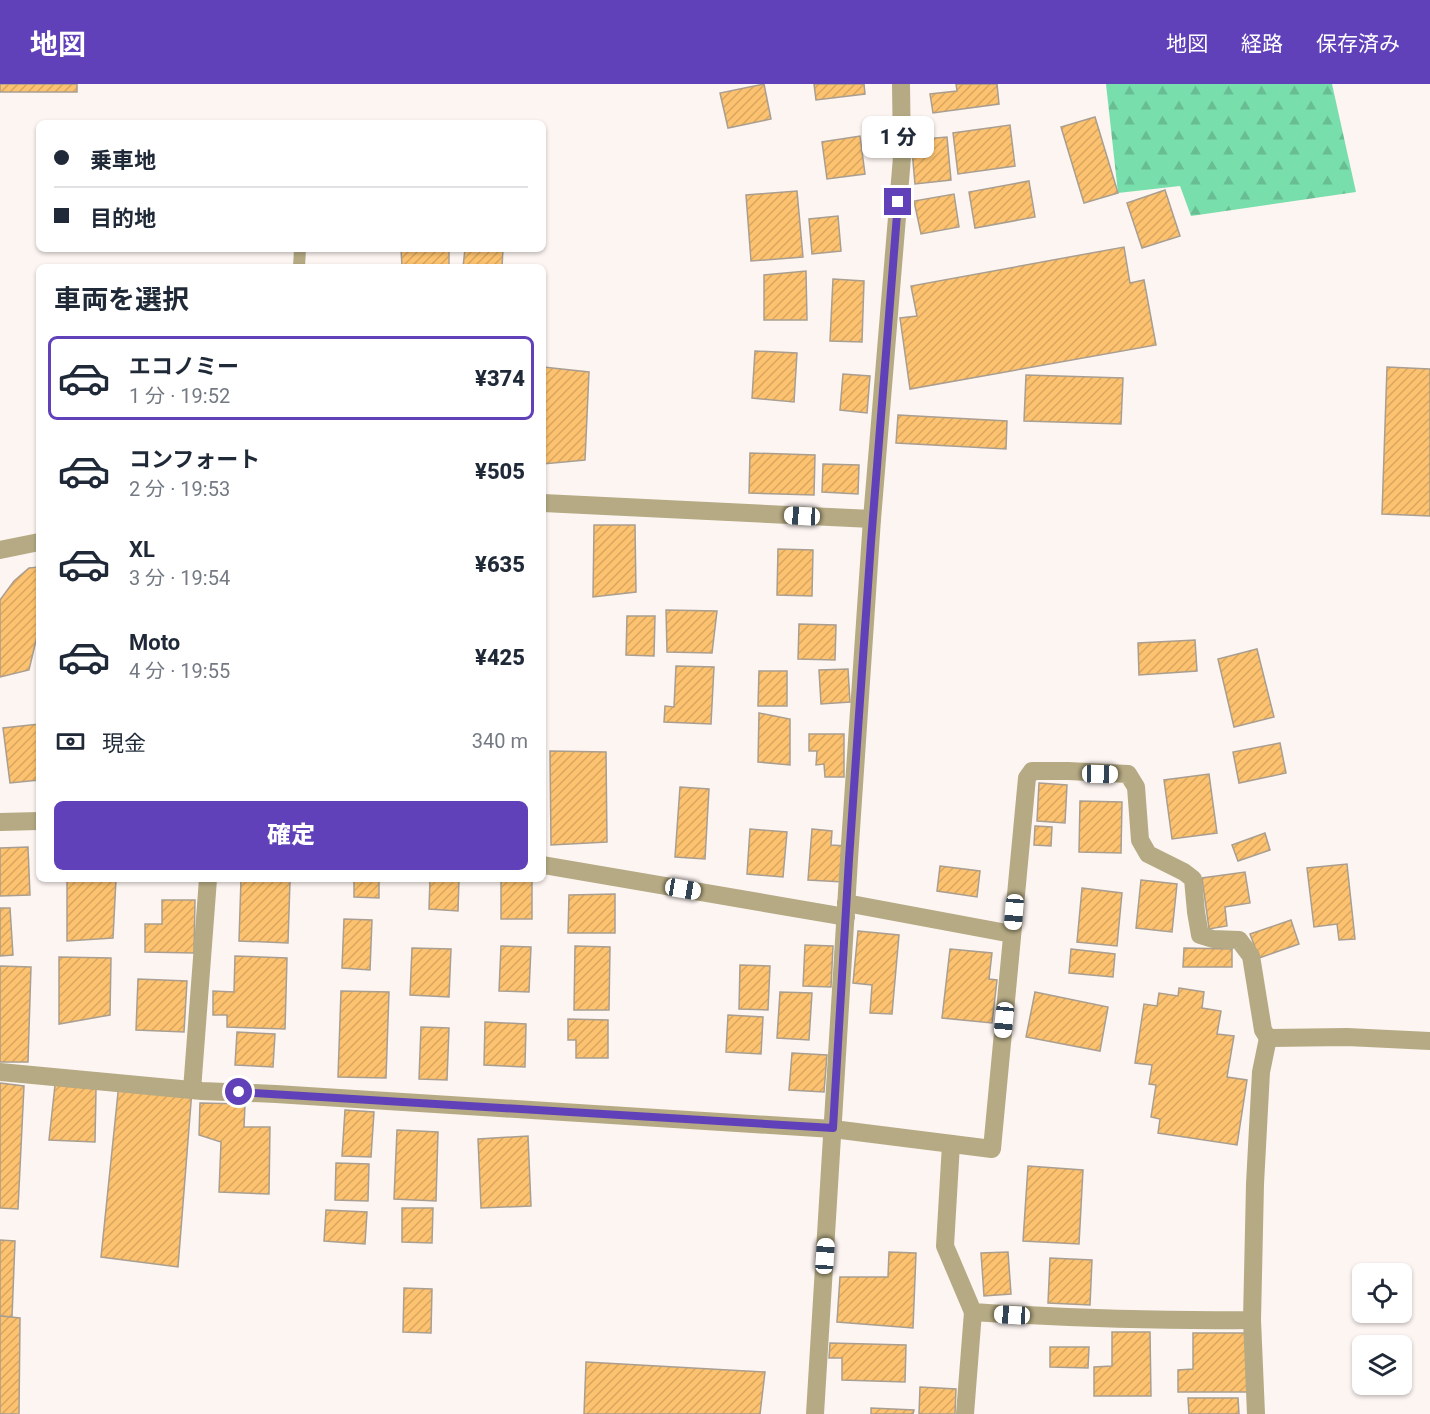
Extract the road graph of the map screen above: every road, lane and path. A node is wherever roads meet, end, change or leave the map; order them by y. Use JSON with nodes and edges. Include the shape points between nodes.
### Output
{"nodes":[{"id":1,"x":901,"y":84,"type":"edge"},
{"id":2,"x":546,"y":503,"type":"edge"},
{"id":3,"x":872,"y":519,"type":"junction"},
{"id":4,"x":36,"y":543,"type":"edge"},
{"id":5,"x":0,"y":550,"type":"edge"},
{"id":6,"x":36,"y":821,"type":"edge"},
{"id":7,"x":0,"y":822,"type":"edge"},
{"id":8,"x":546,"y":865,"type":"edge"},
{"id":9,"x":208,"y":882,"type":"edge"},
{"id":10,"x":846,"y":910,"type":"junction"},
{"id":11,"x":1012,"y":934,"type":"junction"},
{"id":12,"x":1268,"y":1038,"type":"junction"},
{"id":13,"x":1430,"y":1041,"type":"edge"},
{"id":14,"x":0,"y":1072,"type":"edge"},
{"id":15,"x":192,"y":1090,"type":"junction"},
{"id":16,"x":833,"y":1128,"type":"junction"},
{"id":17,"x":951,"y":1144,"type":"junction"},
{"id":18,"x":973,"y":1312,"type":"junction"},
{"id":19,"x":1252,"y":1320,"type":"junction"},
{"id":20,"x":815,"y":1414,"type":"edge"},
{"id":21,"x":965,"y":1414,"type":"edge"},
{"id":22,"x":1256,"y":1414,"type":"edge"}],
"edges":[{"from":1,"to":3,"type":"street","via":[[902,157]]},
{"from":2,"to":3,"type":"street"},
{"from":3,"to":10,"type":"street"},
{"from":4,"to":5,"type":"street"},
{"from":6,"to":7,"type":"street"},
{"from":8,"to":10,"type":"street"},
{"from":9,"to":15,"type":"street"},
{"from":10,"to":11,"type":"street"},
{"from":10,"to":16,"type":"street"},
{"from":11,"to":12,"type":"street","via":[[1027,778],[1032,771],[1128,774],[1136,787],[1140,840],[1148,854],[1194,879],[1200,935],[1239,940],[1251,956],[1263,1030]]},
{"from":11,"to":17,"type":"street","via":[[992,1149]]},
{"from":12,"to":13,"type":"street"},
{"from":12,"to":19,"type":"street","via":[[1259,1109]]},
{"from":14,"to":15,"type":"street"},
{"from":15,"to":16,"type":"street"},
{"from":16,"to":17,"type":"street"},
{"from":16,"to":20,"type":"street"},
{"from":17,"to":18,"type":"street","via":[[945,1246]]},
{"from":18,"to":19,"type":"street"},
{"from":18,"to":21,"type":"street"},
{"from":19,"to":22,"type":"street"}]}
